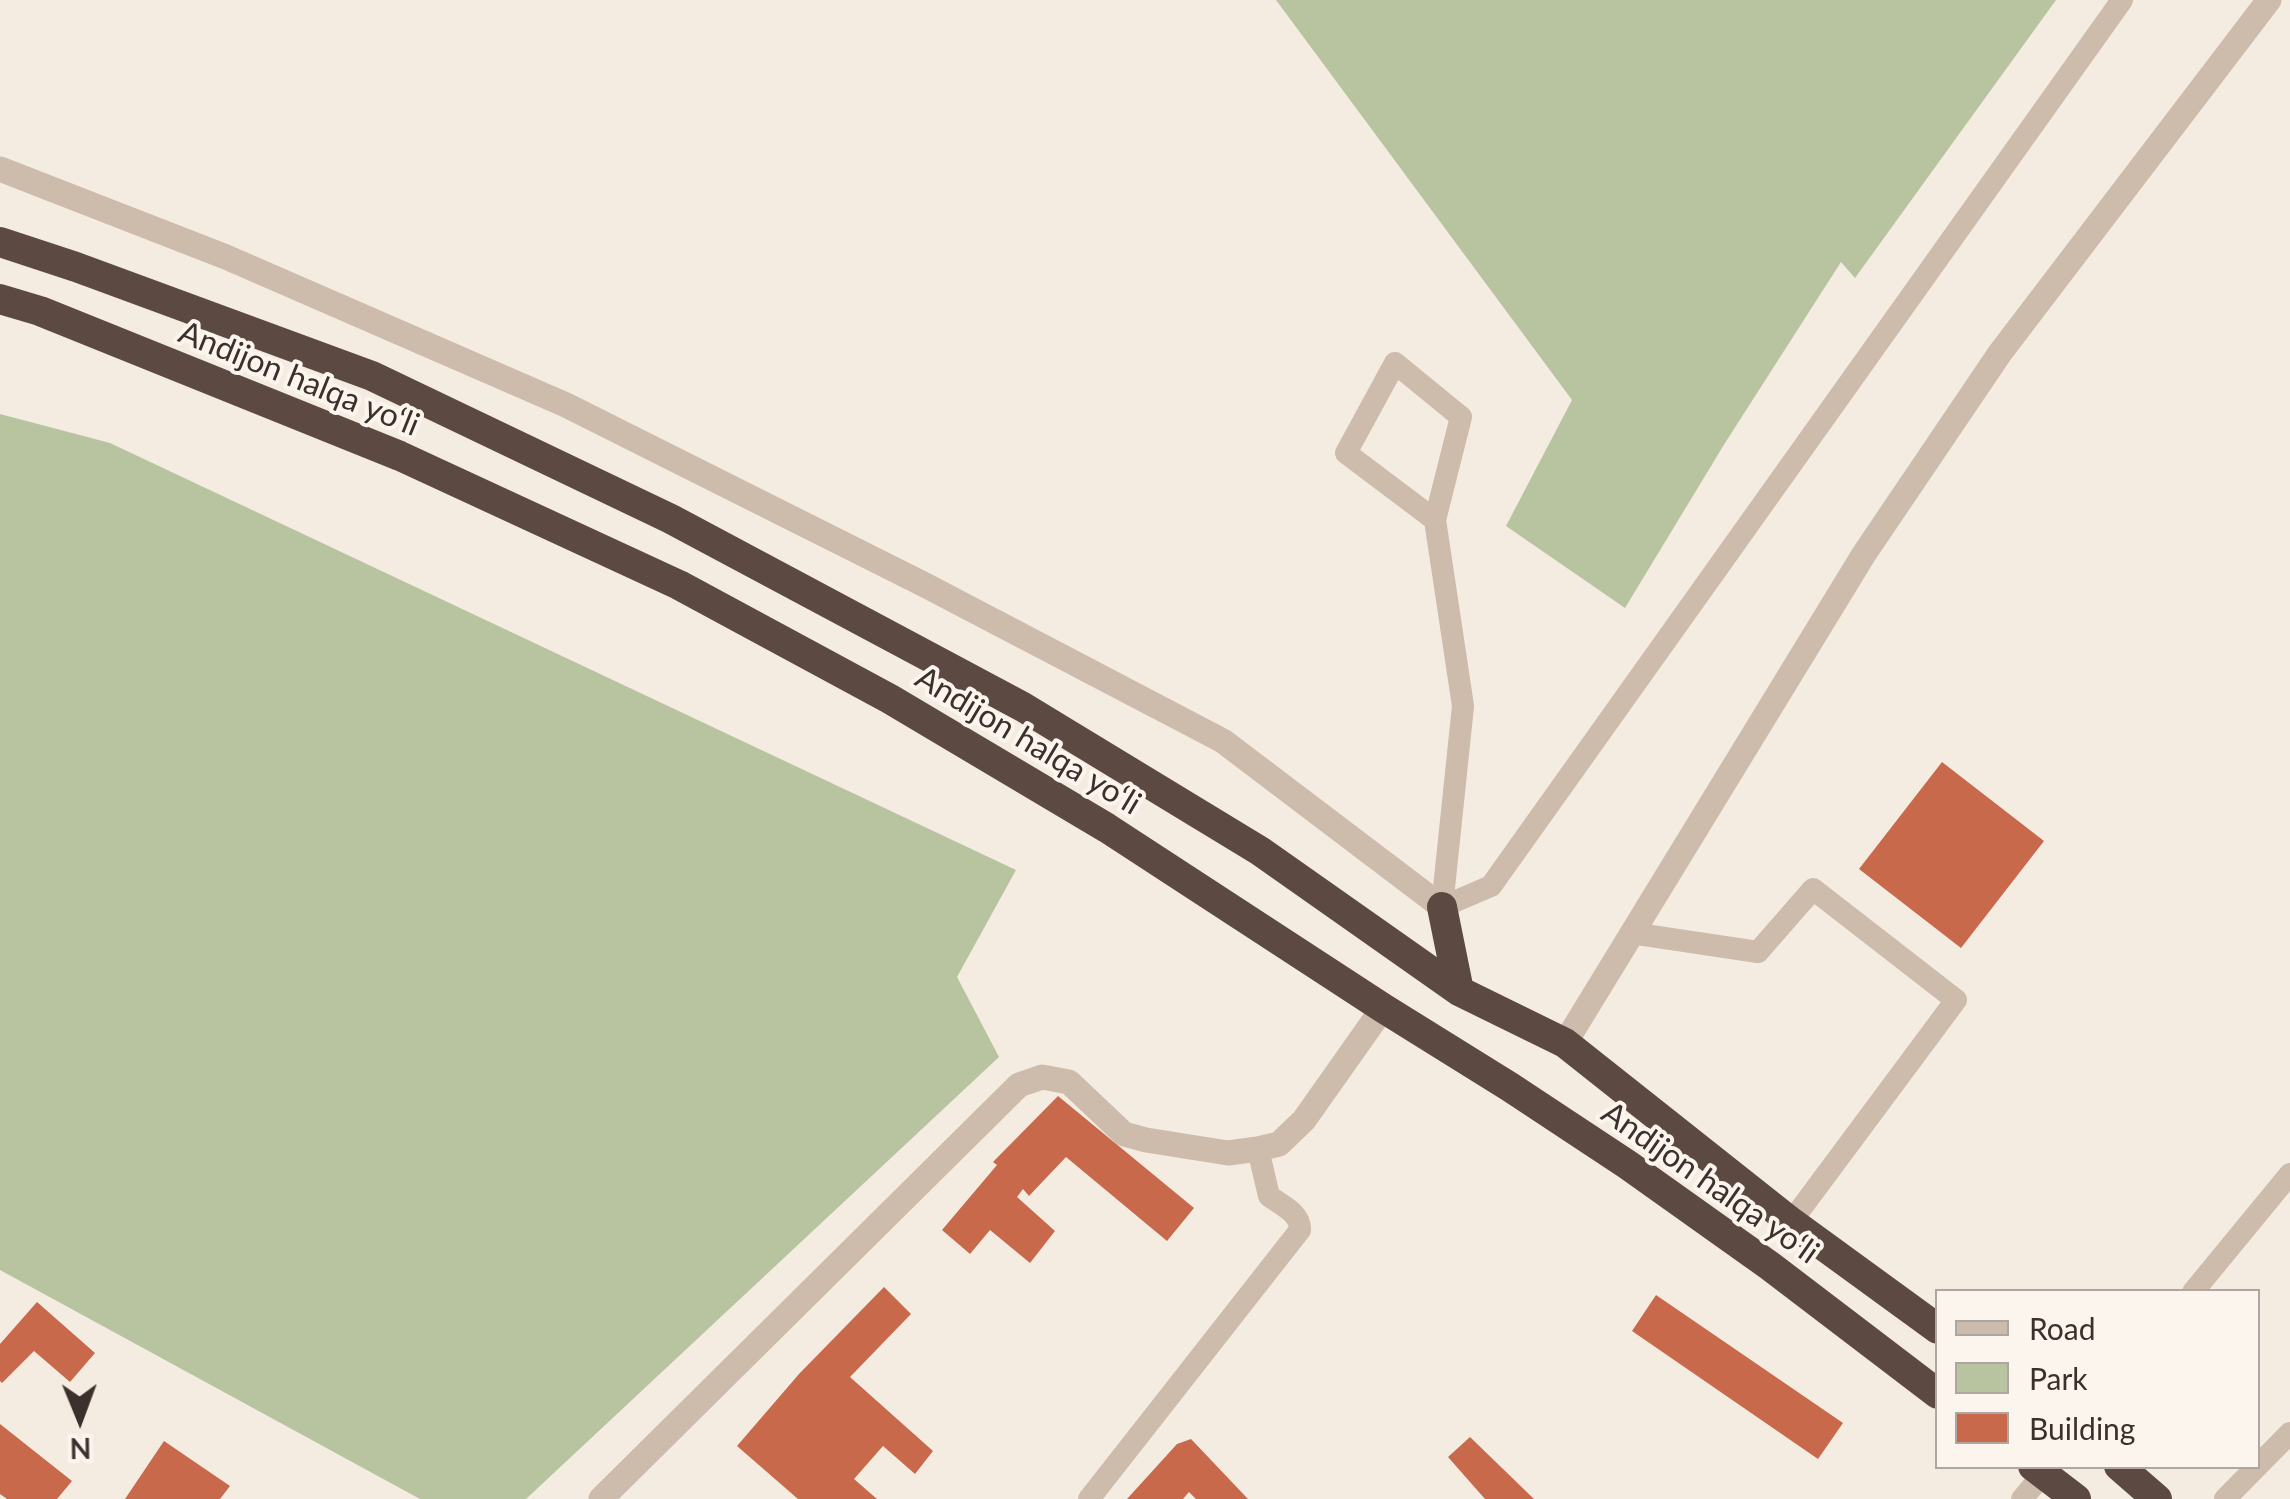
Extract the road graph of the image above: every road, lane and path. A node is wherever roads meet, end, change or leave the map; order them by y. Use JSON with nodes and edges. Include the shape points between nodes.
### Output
{"nodes":[{"id":1,"x":2122,"y":0,"type":"edge"},
{"id":2,"x":2269,"y":0,"type":"edge"},
{"id":3,"x":0,"y":169,"type":"edge"},
{"id":4,"x":0,"y":242,"type":"edge"},
{"id":5,"x":0,"y":299,"type":"edge"},
{"id":6,"x":1436,"y":520,"type":"junction"},
{"id":7,"x":1442,"y":907,"type":"junction"},
{"id":8,"x":1631,"y":933,"type":"junction"},
{"id":9,"x":1459,"y":991,"type":"junction"},
{"id":10,"x":1382,"y":1008,"type":"junction"},
{"id":11,"x":1565,"y":1043,"type":"junction"},
{"id":12,"x":1258,"y":1149,"type":"junction"},
{"id":13,"x":2290,"y":1174,"type":"edge"},
{"id":14,"x":1791,"y":1222,"type":"junction"},
{"id":15,"x":2196,"y":1289,"type":"edge"},
{"id":16,"x":1935,"y":1327,"type":"edge"},
{"id":17,"x":1935,"y":1392,"type":"edge"},
{"id":18,"x":2290,"y":1434,"type":"edge"},
{"id":19,"x":2260,"y":1464,"type":"edge"},
{"id":20,"x":2122,"y":1469,"type":"edge"},
{"id":21,"x":2256,"y":1469,"type":"edge"},
{"id":22,"x":2038,"y":1470,"type":"edge"},
{"id":23,"x":601,"y":1499,"type":"edge"},
{"id":24,"x":1089,"y":1499,"type":"edge"},
{"id":25,"x":2022,"y":1499,"type":"edge"},
{"id":26,"x":2076,"y":1499,"type":"edge"},
{"id":27,"x":2157,"y":1499,"type":"edge"},
{"id":28,"x":2226,"y":1499,"type":"edge"}],
"edges":[{"from":1,"to":7,"type":"lane","via":[[1491,886]]},
{"from":2,"to":8,"type":"street","via":[[2000,353],[1864,554]]},
{"from":3,"to":7,"type":"street","via":[[226,257],[566,406],[925,584],[1223,741]]},
{"from":4,"to":9,"type":"highway","name":"Andijon halqa yo‘li","via":[[372,376],[671,519],[1022,708],[1260,851]]},
{"from":5,"to":10,"type":"highway","name":"Andijon halqa yo‘li","via":[[400,456],[678,585],[890,699],[1107,828]]},
{"from":6,"to":6,"type":"lane","via":[[1461,417],[1395,364],[1346,454]]},
{"from":6,"to":7,"type":"lane","via":[[1463,706]]},
{"from":7,"to":9,"type":"highway"},
{"from":8,"to":11,"type":"street"},
{"from":8,"to":14,"type":"lane","via":[[1758,952],[1813,889],[1956,1000]]},
{"from":9,"to":11,"type":"highway","name":"Andijon halqa yo‘li"},
{"from":10,"to":12,"type":"street","via":[[1304,1120],[1280,1144]]},
{"from":10,"to":17,"type":"highway","name":"Andijon halqa yo‘li","via":[[1628,1165]]},
{"from":11,"to":14,"type":"highway","name":"Andijon halqa yo‘li"},
{"from":12,"to":23,"type":"street","via":[[1228,1153],[1135,1137],[1070,1082],[1042,1077],[1020,1085]]},
{"from":12,"to":24,"type":"lane","via":[[1269,1196],[1296,1216],[1300,1230]]},
{"from":13,"to":15,"type":"lane"},
{"from":14,"to":16,"type":"highway","name":"Andijon halqa yo‘li"},
{"from":18,"to":19,"type":"lane"},
{"from":20,"to":27,"type":"highway"},
{"from":21,"to":28,"type":"lane"},
{"from":22,"to":25,"type":"lane"},
{"from":22,"to":26,"type":"highway"}]}
